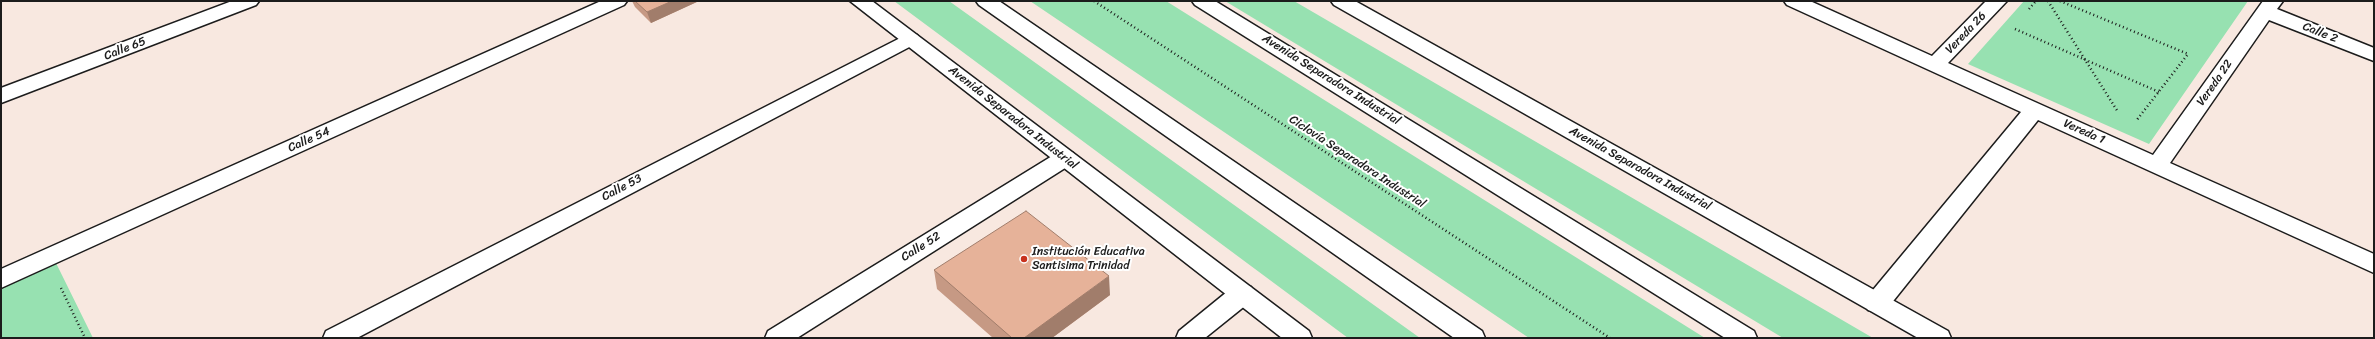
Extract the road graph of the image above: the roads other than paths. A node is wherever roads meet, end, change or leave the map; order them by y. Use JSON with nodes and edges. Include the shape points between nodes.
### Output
{"nodes":[{"id":1,"x":249,"y":1,"type":"edge"},
{"id":2,"x":617,"y":1,"type":"edge"},
{"id":3,"x":860,"y":1,"type":"edge"},
{"id":4,"x":986,"y":1,"type":"edge"},
{"id":5,"x":1202,"y":1,"type":"edge"},
{"id":6,"x":1341,"y":1,"type":"edge"},
{"id":7,"x":1794,"y":1,"type":"edge"},
{"id":8,"x":1997,"y":1,"type":"edge"},
{"id":9,"x":2269,"y":6,"type":"edge"},
{"id":10,"x":910,"y":39,"type":"junction"},
{"id":11,"x":2374,"y":55,"type":"edge"},
{"id":12,"x":1935,"y":65,"type":"junction"},
{"id":13,"x":1,"y":96,"type":"edge"},
{"id":14,"x":2034,"y":110,"type":"junction"},
{"id":15,"x":1065,"y":158,"type":"junction"},
{"id":16,"x":2156,"y":165,"type":"junction"},
{"id":17,"x":2374,"y":264,"type":"edge"},
{"id":18,"x":1,"y":279,"type":"edge"},
{"id":19,"x":1242,"y":294,"type":"junction"},
{"id":20,"x":1876,"y":303,"type":"junction"},
{"id":21,"x":335,"y":338,"type":"edge"},
{"id":22,"x":778,"y":338,"type":"edge"},
{"id":23,"x":1188,"y":338,"type":"edge"},
{"id":24,"x":1300,"y":338,"type":"edge"},
{"id":25,"x":1473,"y":338,"type":"edge"},
{"id":26,"x":1745,"y":338,"type":"edge"},
{"id":27,"x":1939,"y":338,"type":"edge"}],
"edges":[{"from":1,"to":13,"type":"street","name":"Calle 65"},
{"from":2,"to":18,"type":"street","name":"Calle 54"},
{"from":3,"to":10,"type":"street","name":"Avenida Separadora Industrial"},
{"from":4,"to":25,"type":"street"},
{"from":5,"to":26,"type":"street","name":"Avenida Separadora Industrial"},
{"from":6,"to":20,"type":"street","name":"Avenida Separadora Industrial"},
{"from":7,"to":12,"type":"street","name":"Vereda 1"},
{"from":8,"to":12,"type":"street","name":"Vereda 26"},
{"from":9,"to":11,"type":"street","name":"Calle 2"},
{"from":9,"to":16,"type":"street","name":"Vereda 22"},
{"from":10,"to":15,"type":"street","name":"Avenida Separadora Industrial"},
{"from":10,"to":21,"type":"street","name":"Calle 53"},
{"from":12,"to":14,"type":"street","name":"Vereda 1"},
{"from":14,"to":16,"type":"street","name":"Vereda 1"},
{"from":14,"to":20,"type":"street"},
{"from":15,"to":19,"type":"street","name":"Avenida Separadora Industrial"},
{"from":15,"to":22,"type":"street","name":"Calle 52"},
{"from":16,"to":17,"type":"street","name":"Vereda 1"},
{"from":19,"to":23,"type":"street"},
{"from":19,"to":24,"type":"street","name":"Avenida Separadora Industrial"},
{"from":20,"to":27,"type":"street","name":"Avenida Separadora Industrial"}]}
